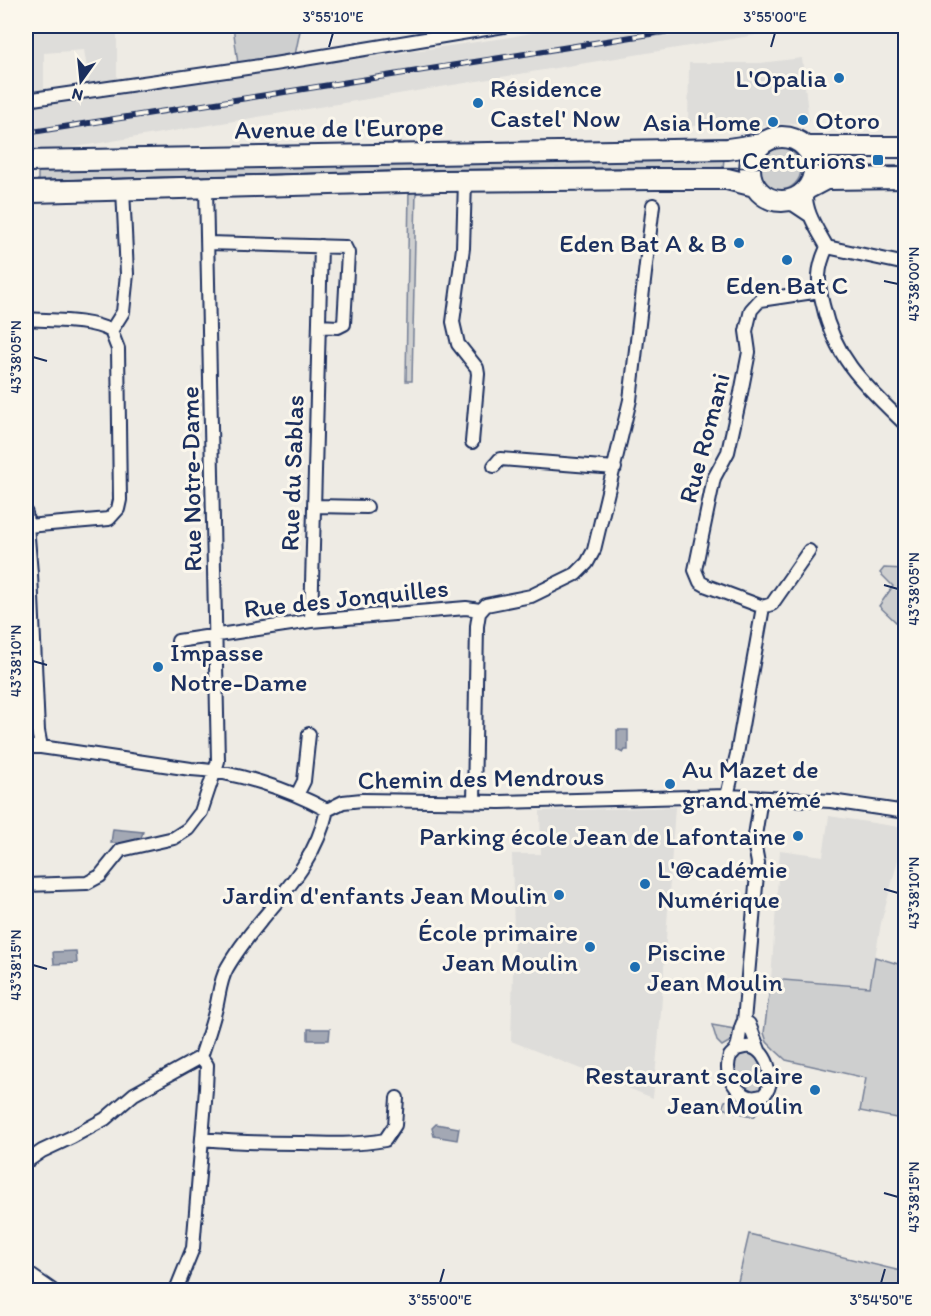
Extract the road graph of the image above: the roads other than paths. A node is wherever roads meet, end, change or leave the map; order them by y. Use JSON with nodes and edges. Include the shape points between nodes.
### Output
{"nodes":[{"id":1,"x":504,"y":26,"type":"edge"},
{"id":2,"x":26,"y":100,"type":"edge"},
{"id":3,"x":762,"y":144,"type":"junction"},
{"id":4,"x":805,"y":147,"type":"junction"},
{"id":5,"x":906,"y":147,"type":"edge"},
{"id":6,"x":26,"y":161,"type":"edge"},
{"id":7,"x":906,"y":178,"type":"edge"},
{"id":8,"x":465,"y":181,"type":"junction"},
{"id":9,"x":755,"y":186,"type":"junction"},
{"id":10,"x":206,"y":187,"type":"junction"},
{"id":11,"x":123,"y":189,"type":"junction"},
{"id":12,"x":807,"y":189,"type":"junction"},
{"id":13,"x":26,"y":194,"type":"edge"},
{"id":14,"x":782,"y":201,"type":"junction"},
{"id":15,"x":652,"y":205,"type":"dead end"},
{"id":16,"x":809,"y":215,"type":"junction"},
{"id":17,"x":208,"y":243,"type":"junction"},
{"id":18,"x":321,"y":246,"type":"junction"},
{"id":19,"x":826,"y":247,"type":"junction"},
{"id":20,"x":906,"y":264,"type":"edge"},
{"id":21,"x":819,"y":291,"type":"junction"},
{"id":22,"x":26,"y":319,"type":"edge"},
{"id":23,"x":319,"y":326,"type":"junction"},
{"id":24,"x":111,"y":331,"type":"junction"},
{"id":25,"x":906,"y":425,"type":"edge"},
{"id":26,"x":472,"y":442,"type":"dead end"},
{"id":27,"x":494,"y":466,"type":"dead end"},
{"id":28,"x":615,"y":468,"type":"junction"},
{"id":29,"x":314,"y":506,"type":"junction"},
{"id":30,"x":367,"y":507,"type":"dead end"},
{"id":31,"x":26,"y":513,"type":"edge"},
{"id":32,"x":27,"y":526,"type":"junction"},
{"id":33,"x":809,"y":550,"type":"dead end"},
{"id":34,"x":763,"y":607,"type":"junction"},
{"id":35,"x":480,"y":610,"type":"junction"},
{"id":36,"x":311,"y":621,"type":"junction"},
{"id":37,"x":30,"y":634,"type":"edge"},
{"id":38,"x":216,"y":634,"type":"junction"},
{"id":39,"x":178,"y":640,"type":"dead end"},
{"id":40,"x":309,"y":734,"type":"dead end"},
{"id":41,"x":26,"y":747,"type":"edge"},
{"id":42,"x":41,"y":747,"type":"junction"},
{"id":43,"x":214,"y":770,"type":"junction"},
{"id":44,"x":297,"y":795,"type":"junction"},
{"id":45,"x":727,"y":796,"type":"junction"},
{"id":46,"x":761,"y":798,"type":"junction"},
{"id":47,"x":474,"y":802,"type":"junction"},
{"id":48,"x":327,"y":810,"type":"junction"},
{"id":49,"x":906,"y":812,"type":"edge"},
{"id":50,"x":26,"y":885,"type":"edge"},
{"id":51,"x":744,"y":1021,"type":"junction"},
{"id":52,"x":736,"y":1049,"type":"junction"},
{"id":53,"x":759,"y":1050,"type":"junction"},
{"id":54,"x":201,"y":1057,"type":"junction"},
{"id":55,"x":397,"y":1098,"type":"dead end"},
{"id":56,"x":202,"y":1139,"type":"junction"},
{"id":57,"x":26,"y":1162,"type":"edge"},
{"id":58,"x":26,"y":1272,"type":"edge"},
{"id":59,"x":52,"y":1290,"type":"edge"},
{"id":60,"x":176,"y":1290,"type":"edge"}],
"edges":[{"from":1,"to":2,"type":"street"},
{"from":3,"to":4,"type":"main road","via":[[789,137]]},
{"from":3,"to":6,"type":"main road","name":"Avenue de l'Europe","via":[[728,149]]},
{"from":3,"to":9,"type":"main road","via":[[750,166]]},
{"from":4,"to":5,"type":"main road"},
{"from":4,"to":12,"type":"main road","via":[[814,167]]},
{"from":7,"to":12,"type":"main road","via":[[832,179]]},
{"from":8,"to":9,"type":"main road","via":[[720,178]]},
{"from":8,"to":10,"type":"main road"},
{"from":8,"to":26,"type":"street","via":[[463,248],[453,317],[456,340],[478,374]]},
{"from":9,"to":14,"type":"main road","via":[[762,194]]},
{"from":10,"to":11,"type":"main road"},
{"from":10,"to":17,"type":"street","name":"Rue Notre-Dame"},
{"from":11,"to":13,"type":"main road"},
{"from":11,"to":24,"type":"street","via":[[127,274],[123,312]]},
{"from":12,"to":14,"type":"main road"},
{"from":12,"to":16,"type":"street"},
{"from":14,"to":16,"type":"street"},
{"from":15,"to":28,"type":"street","name":"Rue des Jonquilles","via":[[630,400]]},
{"from":16,"to":19,"type":"street"},
{"from":17,"to":18,"type":"street"},
{"from":17,"to":38,"type":"street","name":"Rue Notre-Dame"},
{"from":18,"to":23,"type":"street","name":"Rue du Sablas"},
{"from":18,"to":23,"type":"street","via":[[342,246],[348,253],[344,324]]},
{"from":19,"to":20,"type":"street"},
{"from":19,"to":21,"type":"street","via":[[818,266]]},
{"from":21,"to":25,"type":"street","via":[[827,325],[844,360]]},
{"from":21,"to":34,"type":"street","name":"Rue Romani","via":[[760,300],[751,310],[741,393],[729,447],[714,478],[696,570],[700,582],[707,586]]},
{"from":22,"to":24,"type":"street","via":[[91,324]]},
{"from":23,"to":29,"type":"street","name":"Rue du Sablas"},
{"from":24,"to":32,"type":"street","via":[[118,349],[118,509],[103,521]]},
{"from":27,"to":28,"type":"street","via":[[500,459]]},
{"from":28,"to":35,"type":"street","name":"Rue des Jonquilles","via":[[597,542],[576,574],[531,596],[486,605]]},
{"from":29,"to":30,"type":"street"},
{"from":29,"to":36,"type":"street","name":"Rue du Sablas"},
{"from":31,"to":32,"type":"street"},
{"from":32,"to":37,"type":"street"},
{"from":33,"to":34,"type":"street","via":[[772,604]]},
{"from":34,"to":45,"type":"street"},
{"from":35,"to":36,"type":"street","name":"Rue des Jonquilles"},
{"from":35,"to":47,"type":"street"},
{"from":36,"to":38,"type":"street","name":"Rue des Jonquilles"},
{"from":37,"to":42,"type":"street"},
{"from":38,"to":39,"type":"street"},
{"from":38,"to":43,"type":"street","name":"Rue Notre-Dame","via":[[218,761]]},
{"from":40,"to":44,"type":"street","via":[[304,781]]},
{"from":41,"to":42,"type":"street"},
{"from":42,"to":43,"type":"street"},
{"from":43,"to":44,"type":"street"},
{"from":43,"to":50,"type":"street","name":"Rue Notre-Dame","via":[[201,812],[188,829],[174,838],[121,850],[100,876],[87,883]]},
{"from":44,"to":48,"type":"street"},
{"from":45,"to":46,"type":"street","name":"Chemin des Mendrous"},
{"from":45,"to":47,"type":"street","name":"Chemin des Mendrous"},
{"from":46,"to":49,"type":"street","name":"Chemin des Mendrous","via":[[831,801]]},
{"from":46,"to":51,"type":"street","via":[[754,842],[758,863]]},
{"from":47,"to":48,"type":"street","name":"Chemin des Mendrous","via":[[362,800],[343,802]]},
{"from":48,"to":54,"type":"street","name":"Chemin des Mendrous","via":[[319,840],[305,864],[225,972]]},
{"from":51,"to":52,"type":"street"},
{"from":51,"to":53,"type":"street","via":[[749,1024]]},
{"from":52,"to":53,"type":"street"},
{"from":52,"to":53,"type":"street","via":[[730,1056],[730,1077],[735,1089],[752,1098],[768,1088],[768,1069]]},
{"from":54,"to":56,"type":"street","name":"Chemin des Mendrous","via":[[207,1065]]},
{"from":54,"to":57,"type":"street","via":[[134,1094],[105,1119]]},
{"from":55,"to":56,"type":"street","via":[[395,1125],[385,1140],[372,1143]]},
{"from":56,"to":60,"type":"street","name":"Chemin des Mendrous","via":[[193,1248]]},
{"from":58,"to":59,"type":"street"}]}
